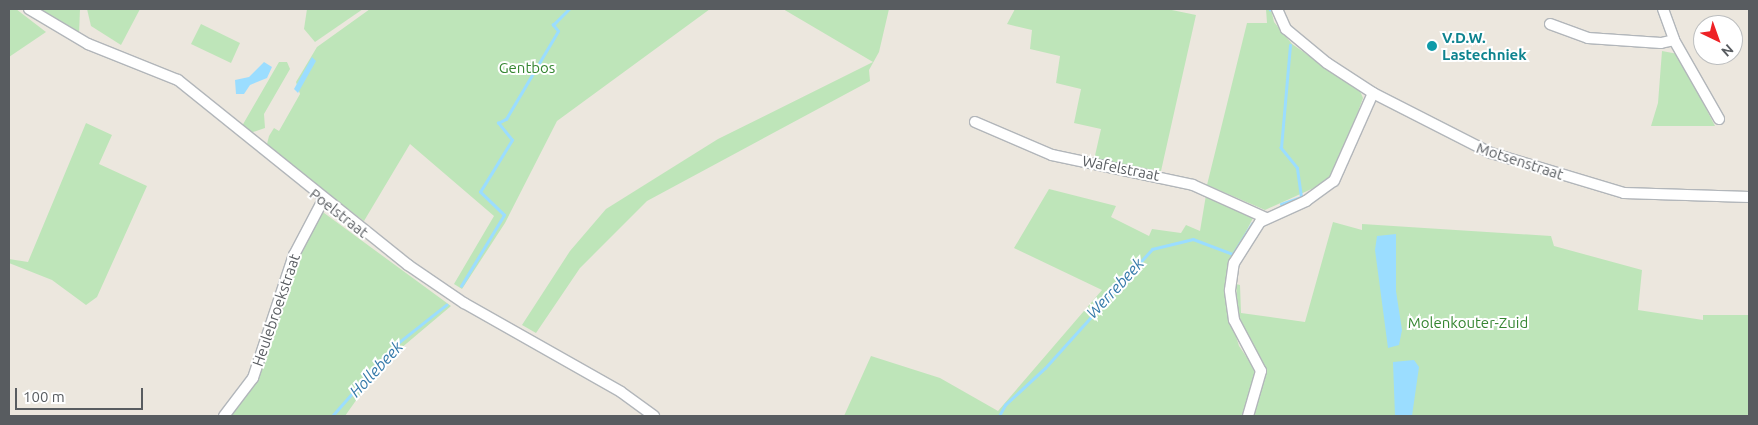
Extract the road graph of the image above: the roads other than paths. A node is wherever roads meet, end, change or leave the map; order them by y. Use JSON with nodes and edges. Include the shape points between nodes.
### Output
{"nodes":[{"id":1,"x":29,"y":9,"type":"edge"},
{"id":2,"x":1277,"y":9,"type":"edge"},
{"id":3,"x":1662,"y":9,"type":"edge"},
{"id":4,"x":1550,"y":24,"type":"dead end"},
{"id":5,"x":1674,"y":40,"type":"junction"},
{"id":6,"x":1373,"y":94,"type":"junction"},
{"id":7,"x":1719,"y":119,"type":"dead end"},
{"id":8,"x":975,"y":122,"type":"dead end"},
{"id":9,"x":1749,"y":197,"type":"edge"},
{"id":10,"x":322,"y":200,"type":"junction"},
{"id":11,"x":1266,"y":218,"type":"junction"},
{"id":12,"x":224,"y":416,"type":"edge"},
{"id":13,"x":654,"y":416,"type":"edge"},
{"id":14,"x":1248,"y":416,"type":"edge"}],
"edges":[{"from":1,"to":10,"type":"street","name":"Poelstraat","via":[[88,44],[178,80]]},
{"from":2,"to":6,"type":"street","name":"Motsenstraat","via":[[1281,22],[1296,40]]},
{"from":3,"to":5,"type":"street"},
{"from":4,"to":5,"type":"street","via":[[1588,38],[1662,44]]},
{"from":5,"to":7,"type":"street"},
{"from":6,"to":9,"type":"street","name":"Motsenstraat","via":[[1490,153],[1618,191]]},
{"from":6,"to":11,"type":"street","via":[[1334,181],[1306,201]]},
{"from":8,"to":11,"type":"street","name":"Wafelstraat","via":[[1064,158],[1137,170],[1193,185]]},
{"from":10,"to":12,"type":"street","name":"Heulebroekstraat","via":[[294,255],[253,378]]},
{"from":10,"to":13,"type":"street","name":"Poelstraat","via":[[464,303],[620,392]]},
{"from":11,"to":14,"type":"street","via":[[1246,239],[1230,277],[1236,327],[1261,371]]}]}
